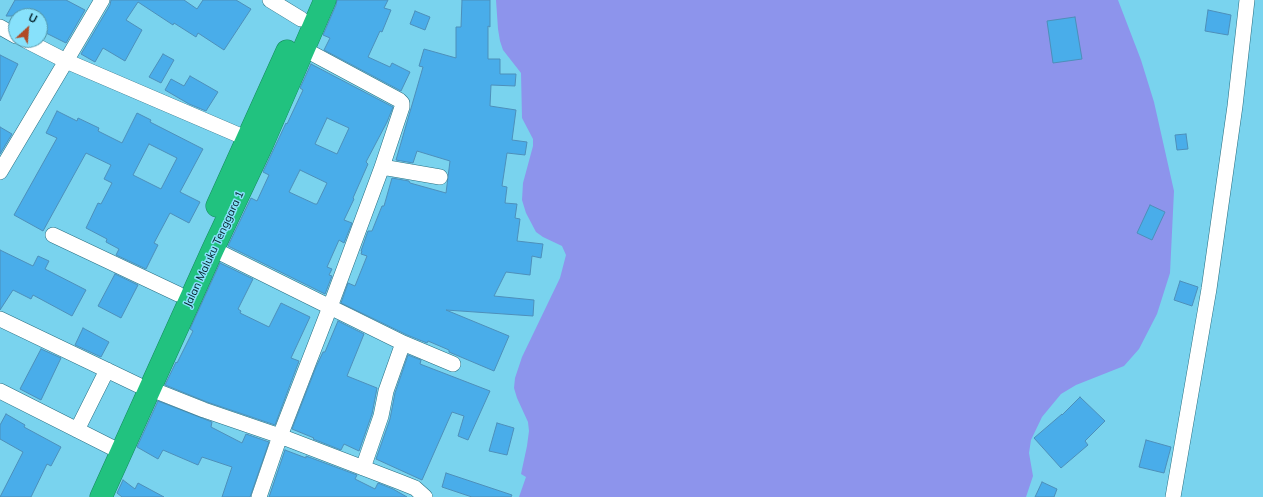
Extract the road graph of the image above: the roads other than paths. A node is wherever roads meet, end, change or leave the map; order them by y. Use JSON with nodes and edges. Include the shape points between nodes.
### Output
{"nodes":[{"id":1,"x":102,"y":0,"type":"edge"},
{"id":2,"x":270,"y":0,"type":"edge"},
{"id":3,"x":325,"y":0,"type":"edge"},
{"id":4,"x":1247,"y":0,"type":"edge"},
{"id":5,"x":305,"y":10,"type":"edge"},
{"id":6,"x":41,"y":48,"type":"edge"},
{"id":7,"x":304,"y":50,"type":"junction"},
{"id":8,"x":66,"y":61,"type":"junction"},
{"id":9,"x":254,"y":142,"type":"junction"},
{"id":10,"x":382,"y":167,"type":"junction"},
{"id":11,"x":0,"y":172,"type":"edge"},
{"id":12,"x":440,"y":177,"type":"dead end"},
{"id":13,"x":53,"y":235,"type":"dead end"},
{"id":14,"x":213,"y":249,"type":"junction"},
{"id":15,"x":178,"y":294,"type":"junction"},
{"id":16,"x":330,"y":307,"type":"junction"},
{"id":17,"x":0,"y":319,"type":"edge"},
{"id":18,"x":403,"y":343,"type":"junction"},
{"id":19,"x":452,"y":364,"type":"dead end"},
{"id":20,"x":107,"y":370,"type":"junction"},
{"id":21,"x":144,"y":387,"type":"junction"},
{"id":22,"x":0,"y":391,"type":"edge"},
{"id":23,"x":77,"y":430,"type":"junction"},
{"id":24,"x":280,"y":436,"type":"junction"},
{"id":25,"x":111,"y":447,"type":"junction"},
{"id":26,"x":363,"y":468,"type":"junction"},
{"id":27,"x":87,"y":497,"type":"edge"},
{"id":28,"x":102,"y":497,"type":"edge"},
{"id":29,"x":259,"y":497,"type":"edge"},
{"id":30,"x":425,"y":497,"type":"edge"},
{"id":31,"x":1173,"y":497,"type":"edge"}],
"edges":[{"from":1,"to":8,"type":"street"},
{"from":2,"to":5,"type":"street"},
{"from":3,"to":7,"type":"highway","name":"Jalan Maluku Tenggara 1"},
{"from":4,"to":31,"type":"street","via":[[1236,106],[1209,289]]},
{"from":5,"to":9,"type":"highway","name":"Jalan Maluku Tenggara 1"},
{"from":6,"to":8,"type":"street"},
{"from":7,"to":9,"type":"highway","name":"Jalan Maluku Tenggara 1"},
{"from":7,"to":10,"type":"street","via":[[402,103]]},
{"from":8,"to":9,"type":"street"},
{"from":8,"to":11,"type":"street"},
{"from":9,"to":14,"type":"highway","name":"Jalan Maluku Tenggara 1"},
{"from":9,"to":15,"type":"highway","name":"Jalan Maluku Tenggara 1"},
{"from":10,"to":12,"type":"street"},
{"from":10,"to":16,"type":"street"},
{"from":13,"to":15,"type":"street"},
{"from":14,"to":16,"type":"street"},
{"from":14,"to":21,"type":"highway","name":"Jalan Maluku Tenggara 1"},
{"from":15,"to":21,"type":"highway","name":"Jalan Maluku Tenggara 1"},
{"from":16,"to":18,"type":"street"},
{"from":16,"to":24,"type":"street"},
{"from":17,"to":20,"type":"street"},
{"from":18,"to":19,"type":"street"},
{"from":18,"to":26,"type":"street"},
{"from":20,"to":21,"type":"street"},
{"from":20,"to":23,"type":"street"},
{"from":21,"to":24,"type":"street"},
{"from":21,"to":25,"type":"highway","name":"Jalan Maluku Tenggara 1"},
{"from":21,"to":28,"type":"highway","name":"Jalan Maluku Tenggara 1"},
{"from":22,"to":23,"type":"street"},
{"from":23,"to":25,"type":"street"},
{"from":24,"to":26,"type":"street"},
{"from":24,"to":29,"type":"street"},
{"from":25,"to":27,"type":"highway","name":"Jalan Maluku Tenggara 1"},
{"from":26,"to":30,"type":"street","via":[[414,488]]}]}
